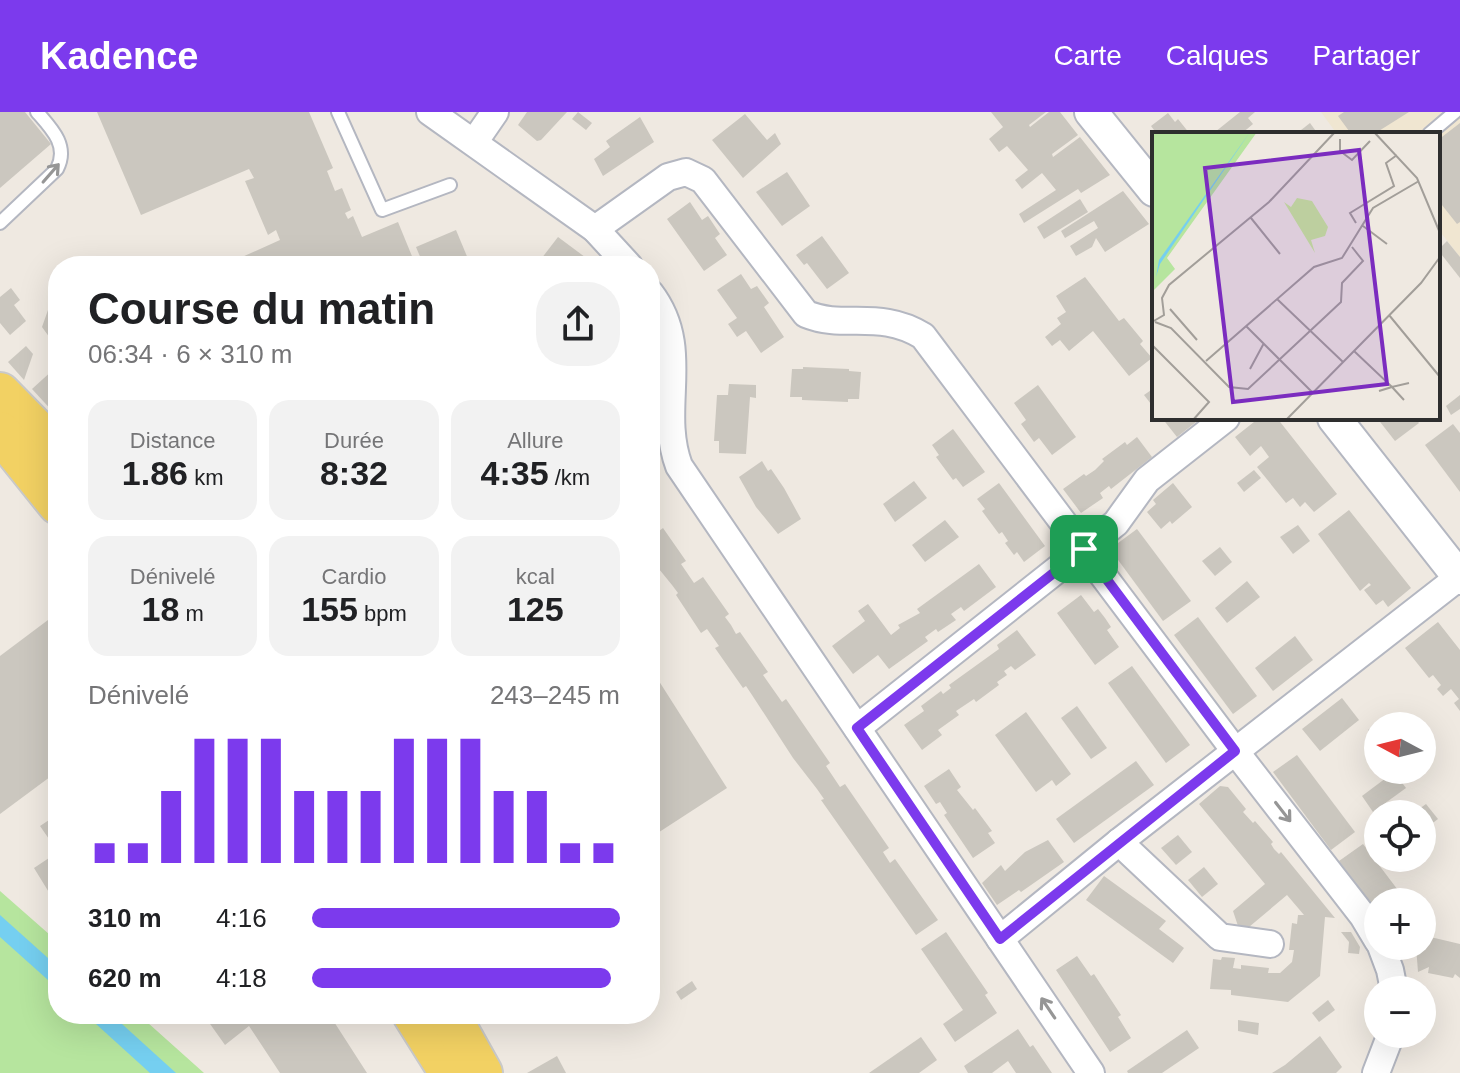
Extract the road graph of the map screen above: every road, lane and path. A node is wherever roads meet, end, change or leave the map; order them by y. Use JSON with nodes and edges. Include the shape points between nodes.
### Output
{"nodes":[{"id":1,"x":37,"y":112,"type":"edge"},
{"id":2,"x":338,"y":112,"type":"edge"},
{"id":3,"x":430,"y":112,"type":"edge"},
{"id":4,"x":495,"y":112,"type":"edge"},
{"id":5,"x":1091,"y":112,"type":"edge"},
{"id":6,"x":1455,"y":112,"type":"edge"},
{"id":7,"x":1431,"y":132,"type":"edge"},
{"id":8,"x":475,"y":141,"type":"junction"},
{"id":9,"x":450,"y":185,"type":"dead end"},
{"id":10,"x":1152,"y":188,"type":"edge"},
{"id":11,"x":0,"y":223,"type":"edge"},
{"id":12,"x":595,"y":229,"type":"junction"},
{"id":13,"x":620,"y":256,"type":"edge"},
{"id":14,"x":660,"y":311,"type":"edge"},
{"id":15,"x":1223,"y":420,"type":"edge"},
{"id":16,"x":1336,"y":420,"type":"edge"},
{"id":17,"x":19,"y":429,"type":"edge"},
{"id":18,"x":48,"y":485,"type":"edge"},
{"id":19,"x":1084,"y":549,"type":"junction"},
{"id":20,"x":1460,"y":577,"type":"edge"},
{"id":21,"x":857,"y":728,"type":"junction"},
{"id":22,"x":1235,"y":751,"type":"junction"},
{"id":23,"x":1119,"y":842,"type":"junction"},
{"id":24,"x":1364,"y":918,"type":"edge"},
{"id":25,"x":1000,"y":939,"type":"junction"},
{"id":26,"x":1270,"y":944,"type":"dead end"},
{"id":27,"x":419,"y":1024,"type":"edge"},
{"id":28,"x":433,"y":1024,"type":"edge"},
{"id":29,"x":455,"y":1024,"type":"edge"},
{"id":30,"x":1388,"y":1048,"type":"edge"},
{"id":31,"x":450,"y":1073,"type":"edge"},
{"id":32,"x":464,"y":1073,"type":"edge"},
{"id":33,"x":482,"y":1073,"type":"edge"},
{"id":34,"x":1091,"y":1073,"type":"edge"},
{"id":35,"x":1376,"y":1073,"type":"edge"}],
"edges":[{"from":11,"to":1,"type":"lane","one_way":true,"via":[[60,162],[57,136]]},
{"from":2,"to":9,"type":"lane","via":[[382,210]]},
{"from":3,"to":8,"type":"street"},
{"from":4,"to":8,"type":"street"},
{"from":5,"to":10,"type":"street"},
{"from":6,"to":7,"type":"lane"},
{"from":8,"to":12,"type":"street"},
{"from":12,"to":13,"type":"street"},
{"from":12,"to":19,"type":"street","via":[[668,177],[696,175],[806,314],[887,321],[912,329],[931,344]]},
{"from":14,"to":21,"type":"street","via":[[674,351],[671,434],[679,466]]},
{"from":15,"to":19,"type":"street","via":[[1147,480],[1116,523]]},
{"from":16,"to":20,"type":"street"},
{"from":17,"to":18,"type":"main road"},
{"from":19,"to":21,"type":"street"},
{"from":19,"to":22,"type":"street"},
{"from":20,"to":22,"type":"street"},
{"from":21,"to":25,"type":"street"},
{"from":22,"to":23,"type":"street"},
{"from":22,"to":24,"type":"street","one_way":true},
{"from":23,"to":25,"type":"street"},
{"from":23,"to":26,"type":"street","via":[[1220,937]]},
{"from":34,"to":25,"type":"street","one_way":true},
{"from":27,"to":31,"type":"main road"},
{"from":28,"to":32,"type":"lane"},
{"from":29,"to":33,"type":"main road"},
{"from":30,"to":35,"type":"street"}]}
